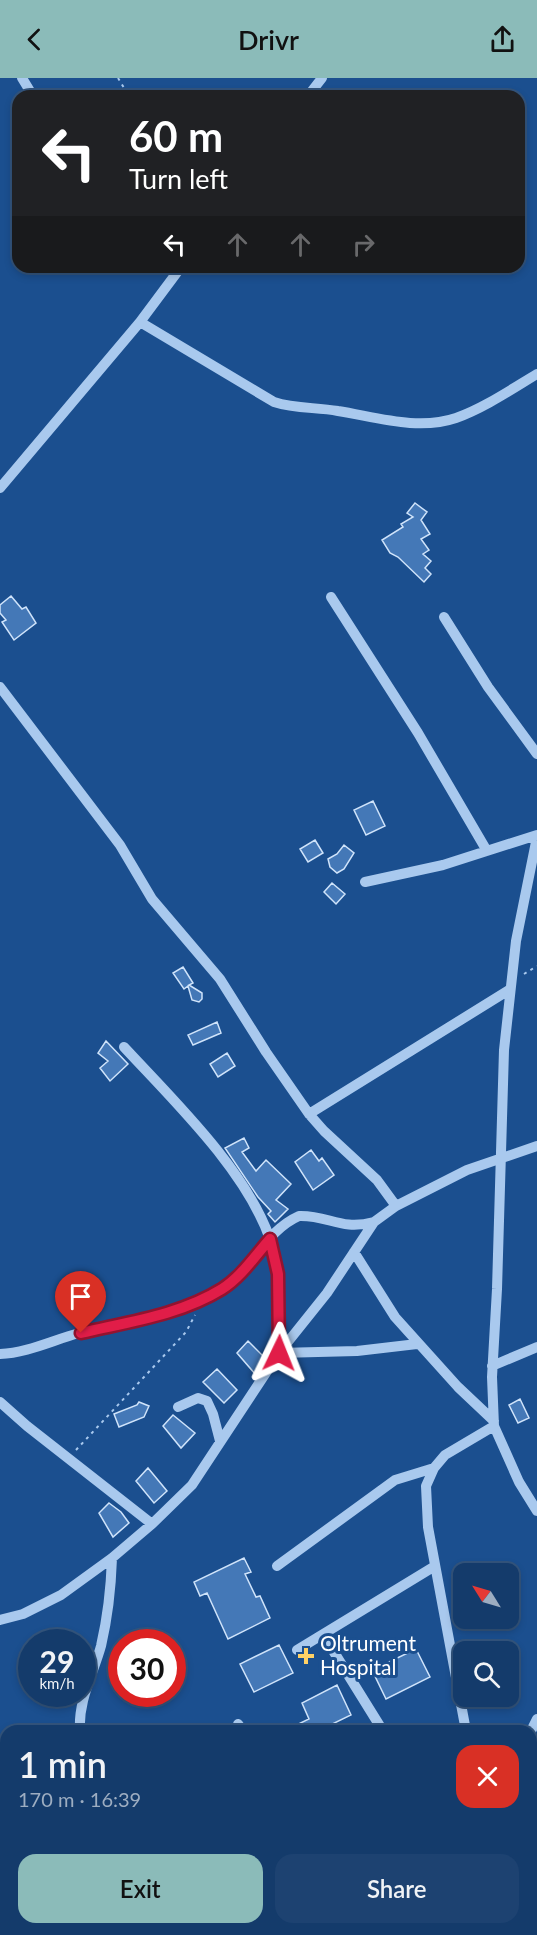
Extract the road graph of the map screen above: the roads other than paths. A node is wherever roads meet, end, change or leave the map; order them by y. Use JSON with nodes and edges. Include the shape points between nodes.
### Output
{"nodes":[{"id":1,"x":322,"y":78,"type":"edge"},
{"id":2,"x":313,"y":90,"type":"edge"},
{"id":3,"x":172,"y":273,"type":"edge"},
{"id":4,"x":140,"y":322,"type":"junction"},
{"id":5,"x":537,"y":374,"type":"edge"},
{"id":6,"x":0,"y":488,"type":"edge"},
{"id":7,"x":331,"y":597,"type":"dead end"},
{"id":8,"x":444,"y":617,"type":"dead end"},
{"id":9,"x":0,"y":687,"type":"edge"},
{"id":10,"x":537,"y":754,"type":"edge"},
{"id":11,"x":537,"y":836,"type":"edge"},
{"id":12,"x":487,"y":851,"type":"junction"},
{"id":13,"x":365,"y":882,"type":"dead end"},
{"id":14,"x":509,"y":990,"type":"junction"},
{"id":15,"x":124,"y":1047,"type":"dead end"},
{"id":16,"x":309,"y":1114,"type":"junction"},
{"id":17,"x":537,"y":1146,"type":"edge"},
{"id":18,"x":501,"y":1159,"type":"junction"},
{"id":19,"x":396,"y":1206,"type":"junction"},
{"id":20,"x":374,"y":1222,"type":"junction"},
{"id":21,"x":270,"y":1239,"type":"junction"},
{"id":22,"x":354,"y":1252,"type":"junction"},
{"id":23,"x":417,"y":1344,"type":"junction"},
{"id":24,"x":537,"y":1347,"type":"edge"},
{"id":25,"x":279,"y":1353,"type":"junction"},
{"id":26,"x":0,"y":1354,"type":"edge"},
{"id":27,"x":492,"y":1366,"type":"junction"},
{"id":28,"x":0,"y":1402,"type":"edge"},
{"id":29,"x":178,"y":1407,"type":"dead end"},
{"id":30,"x":494,"y":1424,"type":"junction"},
{"id":31,"x":220,"y":1441,"type":"junction"},
{"id":32,"x":434,"y":1468,"type":"junction"},
{"id":33,"x":537,"y":1511,"type":"edge"},
{"id":34,"x":152,"y":1524,"type":"junction"},
{"id":35,"x":112,"y":1558,"type":"junction"},
{"id":36,"x":277,"y":1566,"type":"dead end"},
{"id":37,"x":435,"y":1566,"type":"junction"},
{"id":38,"x":0,"y":1620,"type":"edge"},
{"id":39,"x":324,"y":1636,"type":"junction"},
{"id":40,"x":297,"y":1650,"type":"dead end"},
{"id":41,"x":80,"y":1725,"type":"edge"},
{"id":42,"x":379,"y":1725,"type":"edge"},
{"id":43,"x":465,"y":1725,"type":"edge"}],
"edges":[{"from":1,"to":2,"type":"street"},
{"from":3,"to":4,"type":"street"},
{"from":4,"to":5,"type":"street","via":[[274,402],[397,422],[456,418]]},
{"from":4,"to":6,"type":"street"},
{"from":7,"to":12,"type":"street"},
{"from":8,"to":10,"type":"street"},
{"from":9,"to":16,"type":"street","via":[[120,845],[152,899],[220,979]]},
{"from":11,"to":12,"type":"street"},
{"from":11,"to":14,"type":"street"},
{"from":12,"to":13,"type":"street"},
{"from":14,"to":16,"type":"street"},
{"from":14,"to":18,"type":"street"},
{"from":15,"to":21,"type":"street","via":[[214,1148],[255,1206]]},
{"from":16,"to":19,"type":"street","via":[[377,1180]]},
{"from":17,"to":18,"type":"street"},
{"from":18,"to":19,"type":"street","via":[[467,1170]]},
{"from":18,"to":27,"type":"street"},
{"from":19,"to":20,"type":"street"},
{"from":20,"to":21,"type":"street","via":[[341,1225],[299,1216]]},
{"from":20,"to":22,"type":"street"},
{"from":21,"to":25,"type":"street","via":[[278,1274]]},
{"from":21,"to":26,"type":"street","via":[[236,1278],[204,1298],[161,1314]]},
{"from":22,"to":23,"type":"street"},
{"from":22,"to":25,"type":"street"},
{"from":23,"to":25,"type":"street"},
{"from":23,"to":30,"type":"street"},
{"from":24,"to":27,"type":"street"},
{"from":25,"to":31,"type":"street"},
{"from":27,"to":30,"type":"street"},
{"from":28,"to":34,"type":"street"},
{"from":29,"to":31,"type":"street","via":[[198,1398],[207,1401]]},
{"from":30,"to":32,"type":"street","via":[[445,1455]]},
{"from":30,"to":33,"type":"street","via":[[519,1482]]},
{"from":31,"to":34,"type":"street","via":[[192,1485]]},
{"from":32,"to":36,"type":"street","via":[[395,1480]]},
{"from":32,"to":37,"type":"street","via":[[426,1486]]},
{"from":34,"to":35,"type":"street"},
{"from":35,"to":38,"type":"street","via":[[61,1594],[23,1614]]},
{"from":35,"to":41,"type":"street","via":[[107,1618],[79,1712]]},
{"from":37,"to":39,"type":"street"},
{"from":37,"to":43,"type":"street"},
{"from":39,"to":40,"type":"street"},
{"from":39,"to":42,"type":"street"}]}
